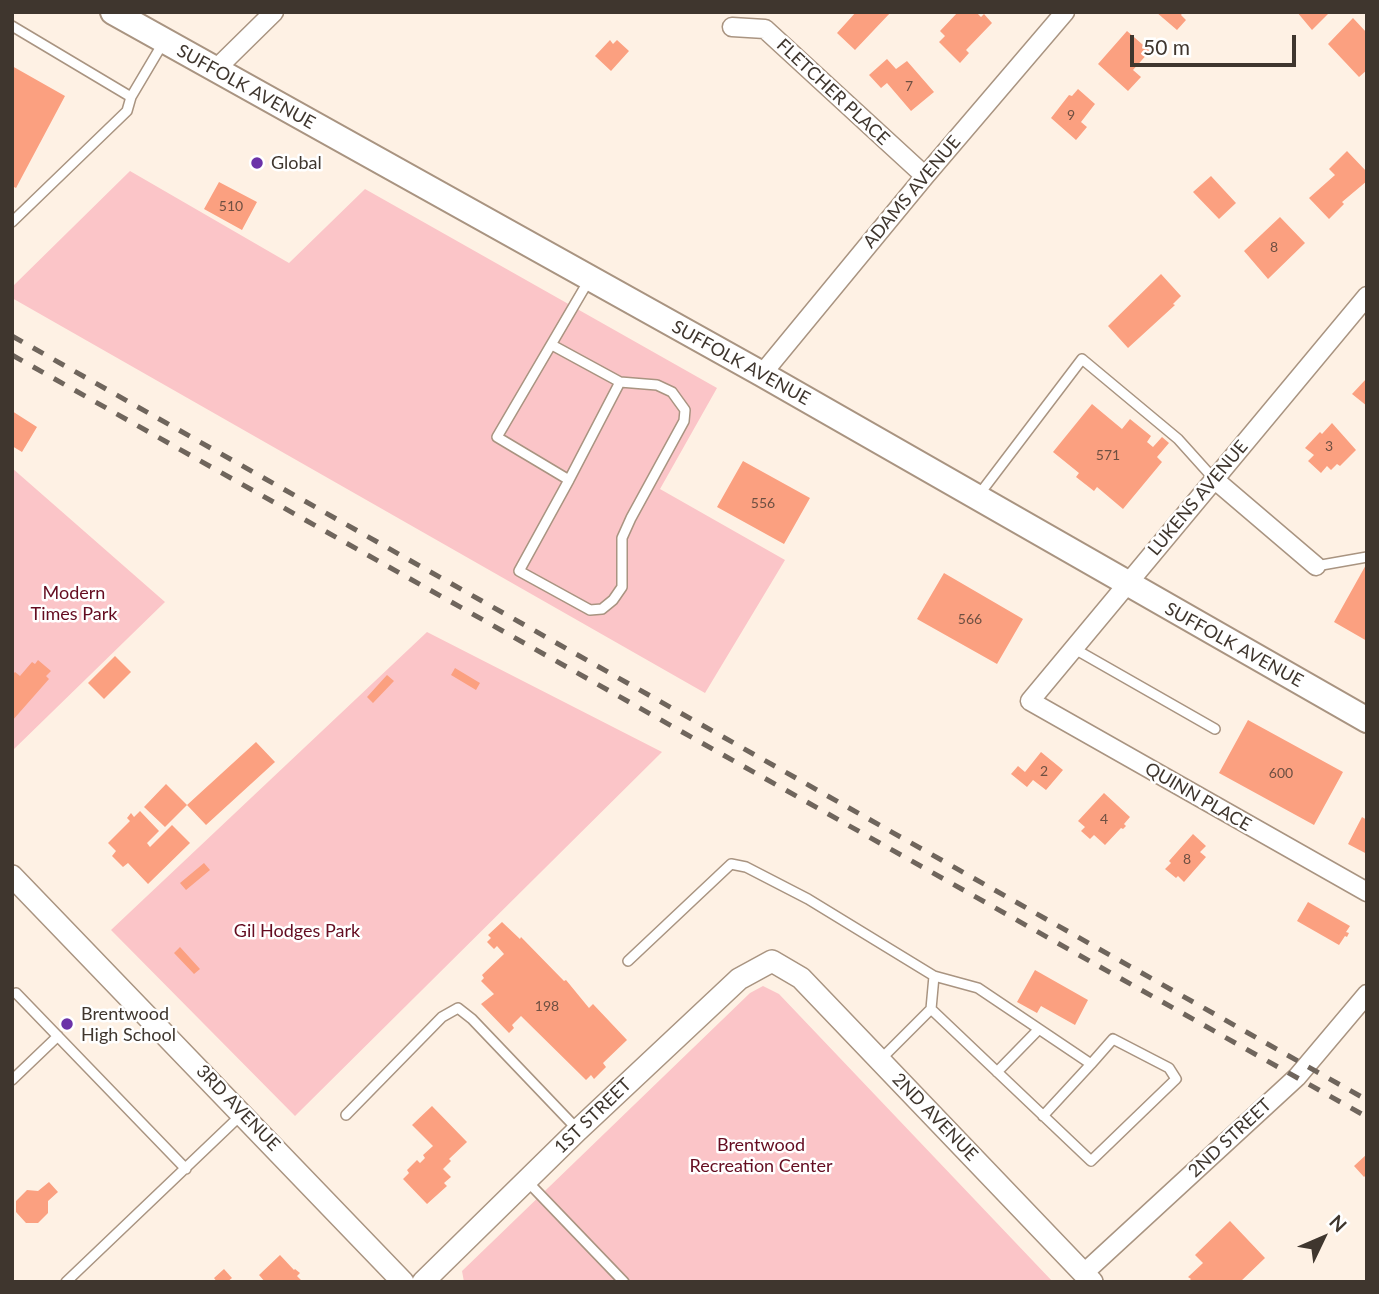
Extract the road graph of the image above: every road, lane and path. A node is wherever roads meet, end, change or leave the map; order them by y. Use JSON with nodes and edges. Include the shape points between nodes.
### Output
{"nodes":[{"id":1,"x":113,"y":12,"type":"edge"},
{"id":2,"x":274,"y":12,"type":"edge"},
{"id":3,"x":1065,"y":12,"type":"edge"},
{"id":4,"x":12,"y":26,"type":"edge"},
{"id":5,"x":732,"y":27,"type":"dead end"},
{"id":6,"x":164,"y":41,"type":"junction"},
{"id":7,"x":215,"y":70,"type":"junction"},
{"id":8,"x":131,"y":97,"type":"junction"},
{"id":9,"x":925,"y":177,"type":"junction"},
{"id":10,"x":12,"y":222,"type":"edge"},
{"id":11,"x":590,"y":278,"type":"junction"},
{"id":12,"x":1367,"y":296,"type":"edge"},
{"id":13,"x":552,"y":345,"type":"junction"},
{"id":14,"x":762,"y":374,"type":"junction"},
{"id":15,"x":621,"y":382,"type":"junction"},
{"id":16,"x":1214,"y":479,"type":"junction"},
{"id":17,"x":569,"y":480,"type":"junction"},
{"id":18,"x":977,"y":497,"type":"junction"},
{"id":19,"x":1367,"y":557,"type":"edge"},
{"id":20,"x":1316,"y":566,"type":"joint"},
{"id":21,"x":1126,"y":584,"type":"junction"},
{"id":22,"x":1073,"y":648,"type":"junction"},
{"id":23,"x":1030,"y":701,"type":"joint"},
{"id":24,"x":1367,"y":720,"type":"edge"},
{"id":25,"x":1214,"y":729,"type":"dead end"},
{"id":26,"x":12,"y":876,"type":"edge"},
{"id":27,"x":1367,"y":892,"type":"edge"},
{"id":28,"x":628,"y":961,"type":"dead end"},
{"id":29,"x":772,"y":961,"type":"joint"},
{"id":30,"x":934,"y":976,"type":"junction"},
{"id":31,"x":14,"y":993,"type":"edge"},
{"id":32,"x":1366,"y":996,"type":"edge"},
{"id":33,"x":931,"y":1009,"type":"junction"},
{"id":34,"x":1039,"y":1029,"type":"junction"},
{"id":35,"x":58,"y":1037,"type":"junction"},
{"id":36,"x":880,"y":1060,"type":"junction"},
{"id":37,"x":1091,"y":1064,"type":"junction"},
{"id":38,"x":998,"y":1072,"type":"junction"},
{"id":39,"x":12,"y":1080,"type":"edge"},
{"id":40,"x":243,"y":1113,"type":"junction"},
{"id":41,"x":346,"y":1115,"type":"dead end"},
{"id":42,"x":1043,"y":1116,"type":"junction"},
{"id":43,"x":578,"y":1130,"type":"junction"},
{"id":44,"x":186,"y":1169,"type":"junction"},
{"id":45,"x":526,"y":1180,"type":"junction"},
{"id":46,"x":1083,"y":1279,"type":"edge"},
{"id":47,"x":66,"y":1282,"type":"edge"},
{"id":48,"x":403,"y":1282,"type":"edge"},
{"id":49,"x":423,"y":1282,"type":"edge"},
{"id":50,"x":624,"y":1282,"type":"edge"}],
"edges":[{"from":1,"to":6,"type":"main road","name":"SUFFOLK AVENUE"},
{"from":2,"to":7,"type":"street"},
{"from":3,"to":9,"type":"street","name":"ADAMS AVENUE"},
{"from":4,"to":8,"type":"lane"},
{"from":5,"to":9,"type":"street","name":"FLETCHER PLACE","via":[[765,29]]},
{"from":6,"to":7,"type":"main road","name":"SUFFOLK AVENUE"},
{"from":6,"to":8,"type":"lane"},
{"from":7,"to":11,"type":"main road","name":"SUFFOLK AVENUE"},
{"from":8,"to":10,"type":"lane","via":[[127,111]]},
{"from":9,"to":14,"type":"street","name":"ADAMS AVENUE"},
{"from":11,"to":13,"type":"lane"},
{"from":11,"to":14,"type":"main road","name":"SUFFOLK AVENUE"},
{"from":12,"to":16,"type":"street","name":"LUKENS AVENUE"},
{"from":13,"to":15,"type":"lane"},
{"from":13,"to":17,"type":"lane","via":[[497,437]]},
{"from":14,"to":18,"type":"main road","name":"SUFFOLK AVENUE"},
{"from":15,"to":17,"type":"lane"},
{"from":15,"to":17,"type":"lane","via":[[657,385],[672,392],[685,410],[684,421],[622,538],[622,587],[603,609],[590,610],[519,571]]},
{"from":16,"to":18,"type":"lane","via":[[1178,439],[1082,359]]},
{"from":16,"to":20,"type":"street"},
{"from":16,"to":21,"type":"street","name":"LUKENS AVENUE"},
{"from":18,"to":21,"type":"main road","name":"SUFFOLK AVENUE"},
{"from":19,"to":20,"type":"lane"},
{"from":21,"to":22,"type":"street","name":"LUKENS AVENUE"},
{"from":21,"to":24,"type":"main road","name":"SUFFOLK AVENUE"},
{"from":22,"to":23,"type":"street","name":"LUKENS AVENUE"},
{"from":22,"to":25,"type":"lane"},
{"from":23,"to":27,"type":"street","name":"QUINN PLACE"},
{"from":26,"to":40,"type":"street","name":"3RD AVENUE"},
{"from":28,"to":30,"type":"lane","via":[[731,864],[747,867],[808,899]]},
{"from":29,"to":36,"type":"street","name":"2ND AVENUE","via":[[801,978]]},
{"from":29,"to":43,"type":"street","name":"1ST STREET","via":[[739,979]]},
{"from":30,"to":33,"type":"lane"},
{"from":30,"to":34,"type":"lane","via":[[978,988]]},
{"from":31,"to":35,"type":"lane"},
{"from":32,"to":46,"type":"street","name":"2ND STREET","via":[[1297,1077]]},
{"from":33,"to":36,"type":"lane"},
{"from":33,"to":38,"type":"lane"},
{"from":34,"to":37,"type":"lane"},
{"from":34,"to":38,"type":"lane"},
{"from":35,"to":39,"type":"lane"},
{"from":35,"to":44,"type":"lane"},
{"from":36,"to":46,"type":"street","name":"2ND AVENUE"},
{"from":37,"to":42,"type":"lane"},
{"from":37,"to":42,"type":"lane","via":[[1113,1039],[1169,1068],[1176,1079],[1091,1161]]},
{"from":38,"to":42,"type":"lane"},
{"from":40,"to":44,"type":"lane"},
{"from":40,"to":48,"type":"street","name":"3RD AVENUE"},
{"from":41,"to":43,"type":"lane","via":[[442,1017],[458,1008]]},
{"from":43,"to":45,"type":"street","name":"1ST STREET"},
{"from":44,"to":47,"type":"lane"},
{"from":45,"to":49,"type":"street","name":"1ST STREET"},
{"from":45,"to":50,"type":"lane"}]}
